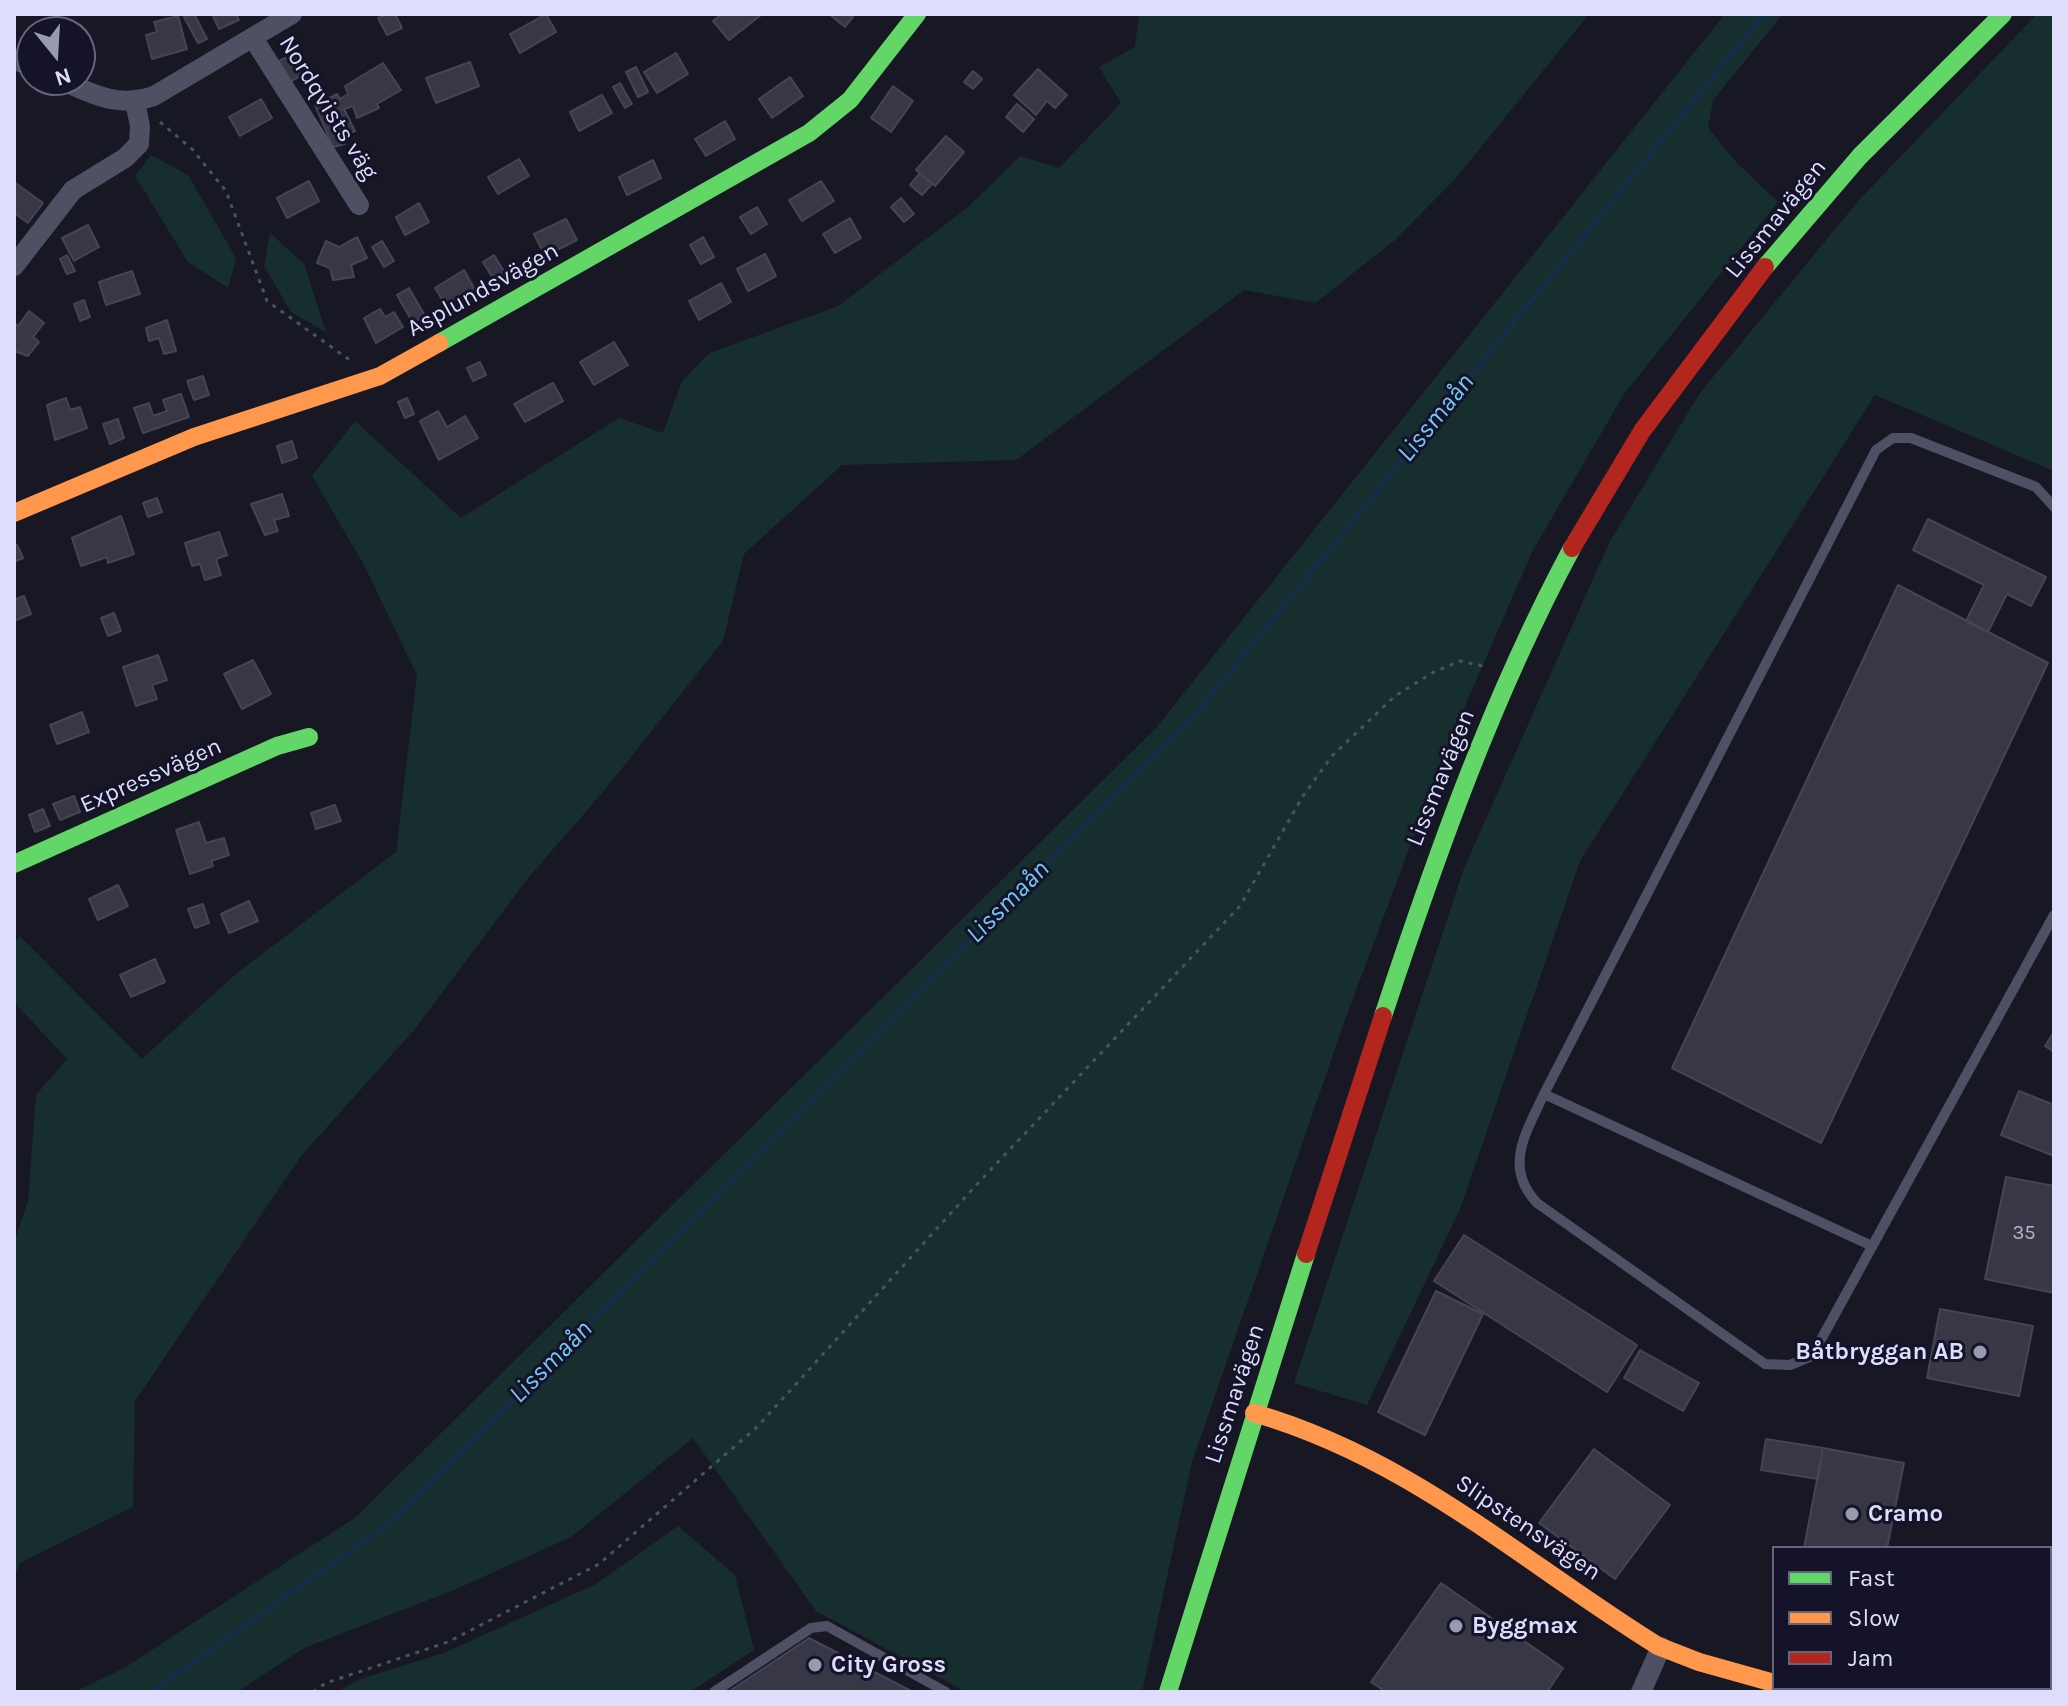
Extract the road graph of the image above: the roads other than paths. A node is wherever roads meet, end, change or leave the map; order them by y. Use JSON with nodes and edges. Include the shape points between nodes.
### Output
{"nodes":[{"id":1,"x":292,"y":14,"type":"edge"},
{"id":2,"x":917,"y":14,"type":"edge"},
{"id":3,"x":2003,"y":14,"type":"edge"},
{"id":4,"x":253,"y":38,"type":"junction"},
{"id":5,"x":96,"y":96,"type":"edge"},
{"id":6,"x":135,"y":102,"type":"junction"},
{"id":7,"x":359,"y":205,"type":"dead end"},
{"id":8,"x":14,"y":266,"type":"edge"},
{"id":9,"x":2054,"y":507,"type":"edge"},
{"id":10,"x":14,"y":513,"type":"edge"},
{"id":11,"x":309,"y":737,"type":"dead end"},
{"id":12,"x":14,"y":864,"type":"edge"},
{"id":13,"x":2054,"y":915,"type":"edge"},
{"id":14,"x":1544,"y":1094,"type":"junction"},
{"id":15,"x":1872,"y":1246,"type":"junction"},
{"id":16,"x":1254,"y":1413,"type":"junction"},
{"id":17,"x":1661,"y":1647,"type":"junction"},
{"id":18,"x":1772,"y":1682,"type":"edge"},
{"id":19,"x":714,"y":1692,"type":"edge"},
{"id":20,"x":946,"y":1692,"type":"edge"},
{"id":21,"x":1168,"y":1692,"type":"edge"},
{"id":22,"x":1641,"y":1692,"type":"edge"}],
"edges":[{"from":1,"to":4,"type":"street"},
{"from":2,"to":10,"type":"street","name":"Asplundsvägen","via":[[850,100],[809,133],[380,376],[313,395],[109,471]]},
{"from":3,"to":16,"type":"street","name":"Lissmavägen","via":[[1844,174],[1681,373],[1586,522],[1465,772]]},
{"from":4,"to":6,"type":"street"},
{"from":4,"to":7,"type":"street","name":"Nordqvists väg"},
{"from":5,"to":6,"type":"street"},
{"from":6,"to":8,"type":"street","via":[[139,144],[73,190]]},
{"from":9,"to":14,"type":"lane","via":[[2036,487],[1911,438],[1893,438],[1876,450]]},
{"from":11,"to":12,"type":"street","name":"Expressvägen","via":[[277,746]]},
{"from":13,"to":15,"type":"lane"},
{"from":14,"to":15,"type":"lane"},
{"from":14,"to":15,"type":"lane","via":[[1522,1142],[1523,1188],[1765,1364],[1790,1365],[1812,1356]]},
{"from":16,"to":17,"type":"street","name":"Slipstensvägen","via":[[1332,1436],[1390,1468]]},
{"from":16,"to":21,"type":"street","name":"Lissmavägen"},
{"from":17,"to":18,"type":"street","name":"Slipstensvägen"},
{"from":17,"to":22,"type":"street"},
{"from":19,"to":20,"type":"lane","via":[[811,1628],[827,1626]]}]}
